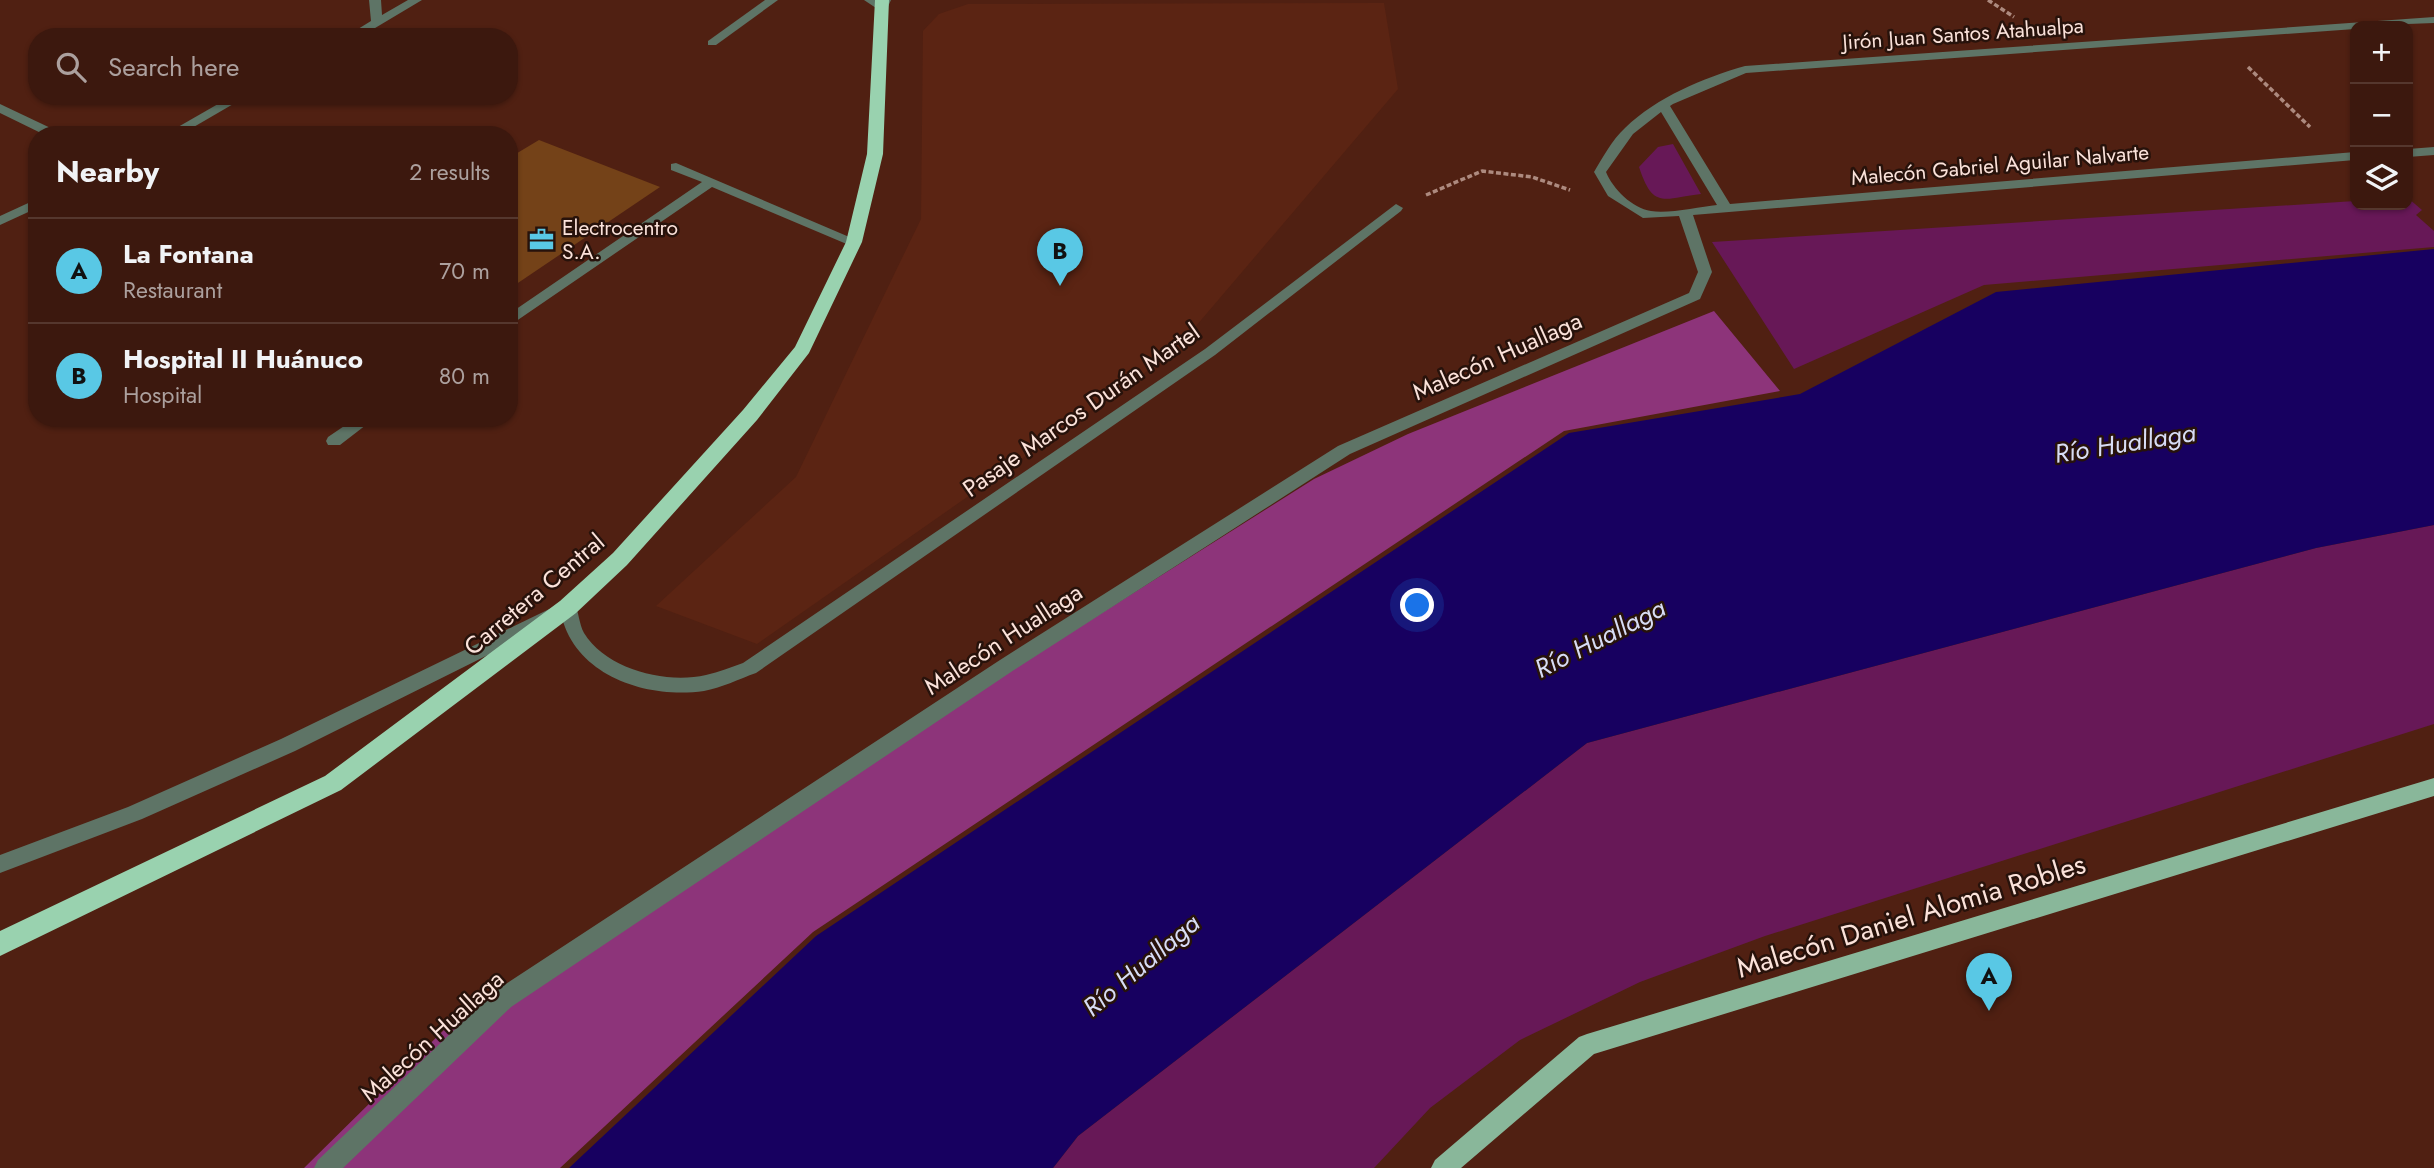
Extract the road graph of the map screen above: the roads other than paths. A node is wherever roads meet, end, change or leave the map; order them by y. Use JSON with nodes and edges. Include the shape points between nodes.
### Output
{"nodes":[{"id":1,"x":375,"y":0,"type":"edge"},
{"id":2,"x":415,"y":0,"type":"edge"},
{"id":3,"x":772,"y":0,"type":"edge"},
{"id":4,"x":880,"y":2,"type":"edge"},
{"id":5,"x":2434,"y":20,"type":"edge"},
{"id":6,"x":377,"y":23,"type":"junction"},
{"id":7,"x":368,"y":28,"type":"edge"},
{"id":8,"x":712,"y":43,"type":"dead end"},
{"id":9,"x":225,"y":105,"type":"edge"},
{"id":10,"x":1663,"y":105,"type":"junction"},
{"id":11,"x":0,"y":108,"type":"edge"},
{"id":12,"x":37,"y":126,"type":"edge"},
{"id":13,"x":186,"y":126,"type":"edge"},
{"id":14,"x":2434,"y":151,"type":"edge"},
{"id":15,"x":2413,"y":153,"type":"edge"},
{"id":16,"x":2348,"y":157,"type":"edge"},
{"id":17,"x":676,"y":167,"type":"dead end"},
{"id":18,"x":711,"y":183,"type":"junction"},
{"id":19,"x":28,"y":207,"type":"edge"},
{"id":20,"x":1396,"y":208,"type":"road end"},
{"id":21,"x":1726,"y":209,"type":"junction"},
{"id":22,"x":1685,"y":213,"type":"junction"},
{"id":23,"x":1648,"y":215,"type":"joint"},
{"id":24,"x":0,"y":221,"type":"edge"},
{"id":25,"x":854,"y":242,"type":"junction"},
{"id":26,"x":518,"y":315,"type":"edge"},
{"id":27,"x":354,"y":427,"type":"edge"},
{"id":28,"x":334,"y":441,"type":"dead end"},
{"id":29,"x":568,"y":607,"type":"junction"},
{"id":30,"x":2434,"y":787,"type":"edge"},
{"id":31,"x":0,"y":863,"type":"edge"},
{"id":32,"x":0,"y":944,"type":"edge"},
{"id":33,"x":326,"y":1168,"type":"edge"},
{"id":34,"x":1443,"y":1168,"type":"edge"}],
"edges":[{"from":1,"to":6,"type":"street"},
{"from":2,"to":6,"type":"street"},
{"from":3,"to":8,"type":"street"},
{"from":4,"to":25,"type":"highway","name":"Carretera Central","via":[[876,154]]},
{"from":5,"to":10,"type":"street","name":"Jirón Juan Santos Atahualpa","via":[[1745,70],[1698,85]]},
{"from":6,"to":7,"type":"street"},
{"from":9,"to":13,"type":"street"},
{"from":10,"to":21,"type":"street"},
{"from":10,"to":23,"type":"street","name":"Jirón Juan Santos Atahualpa","via":[[1628,132],[1600,172],[1604,185],[1619,199]]},
{"from":11,"to":12,"type":"street"},
{"from":14,"to":15,"type":"street"},
{"from":16,"to":21,"type":"street","name":"Malecón Gabriel Aguilar Nalvarte"},
{"from":17,"to":18,"type":"street"},
{"from":18,"to":25,"type":"street"},
{"from":18,"to":26,"type":"street"},
{"from":19,"to":24,"type":"street"},
{"from":20,"to":29,"type":"street","name":"Pasaje Marcos Durán Martel","via":[[1210,352],[749,668],[704,683],[649,683],[605,666],[576,636]]},
{"from":21,"to":22,"type":"street","name":"Malecón Gabriel Aguilar Nalvarte"},
{"from":22,"to":23,"type":"street","name":"Malecón Gabriel Aguilar Nalvarte"},
{"from":22,"to":33,"type":"street","name":"Malecón Huallaga","via":[[1706,272],[1695,296],[1343,450],[1007,665],[503,999]]},
{"from":25,"to":29,"type":"highway","name":"Carretera Central","via":[[803,349],[620,559]]},
{"from":27,"to":28,"type":"street"},
{"from":29,"to":31,"type":"street","via":[[275,751],[135,813]]},
{"from":29,"to":32,"type":"highway","name":"Carretera Central","via":[[333,783]]},
{"from":30,"to":34,"type":"main road","name":"Malecón Daniel Alomia Robles","via":[[1587,1045]]}]}
